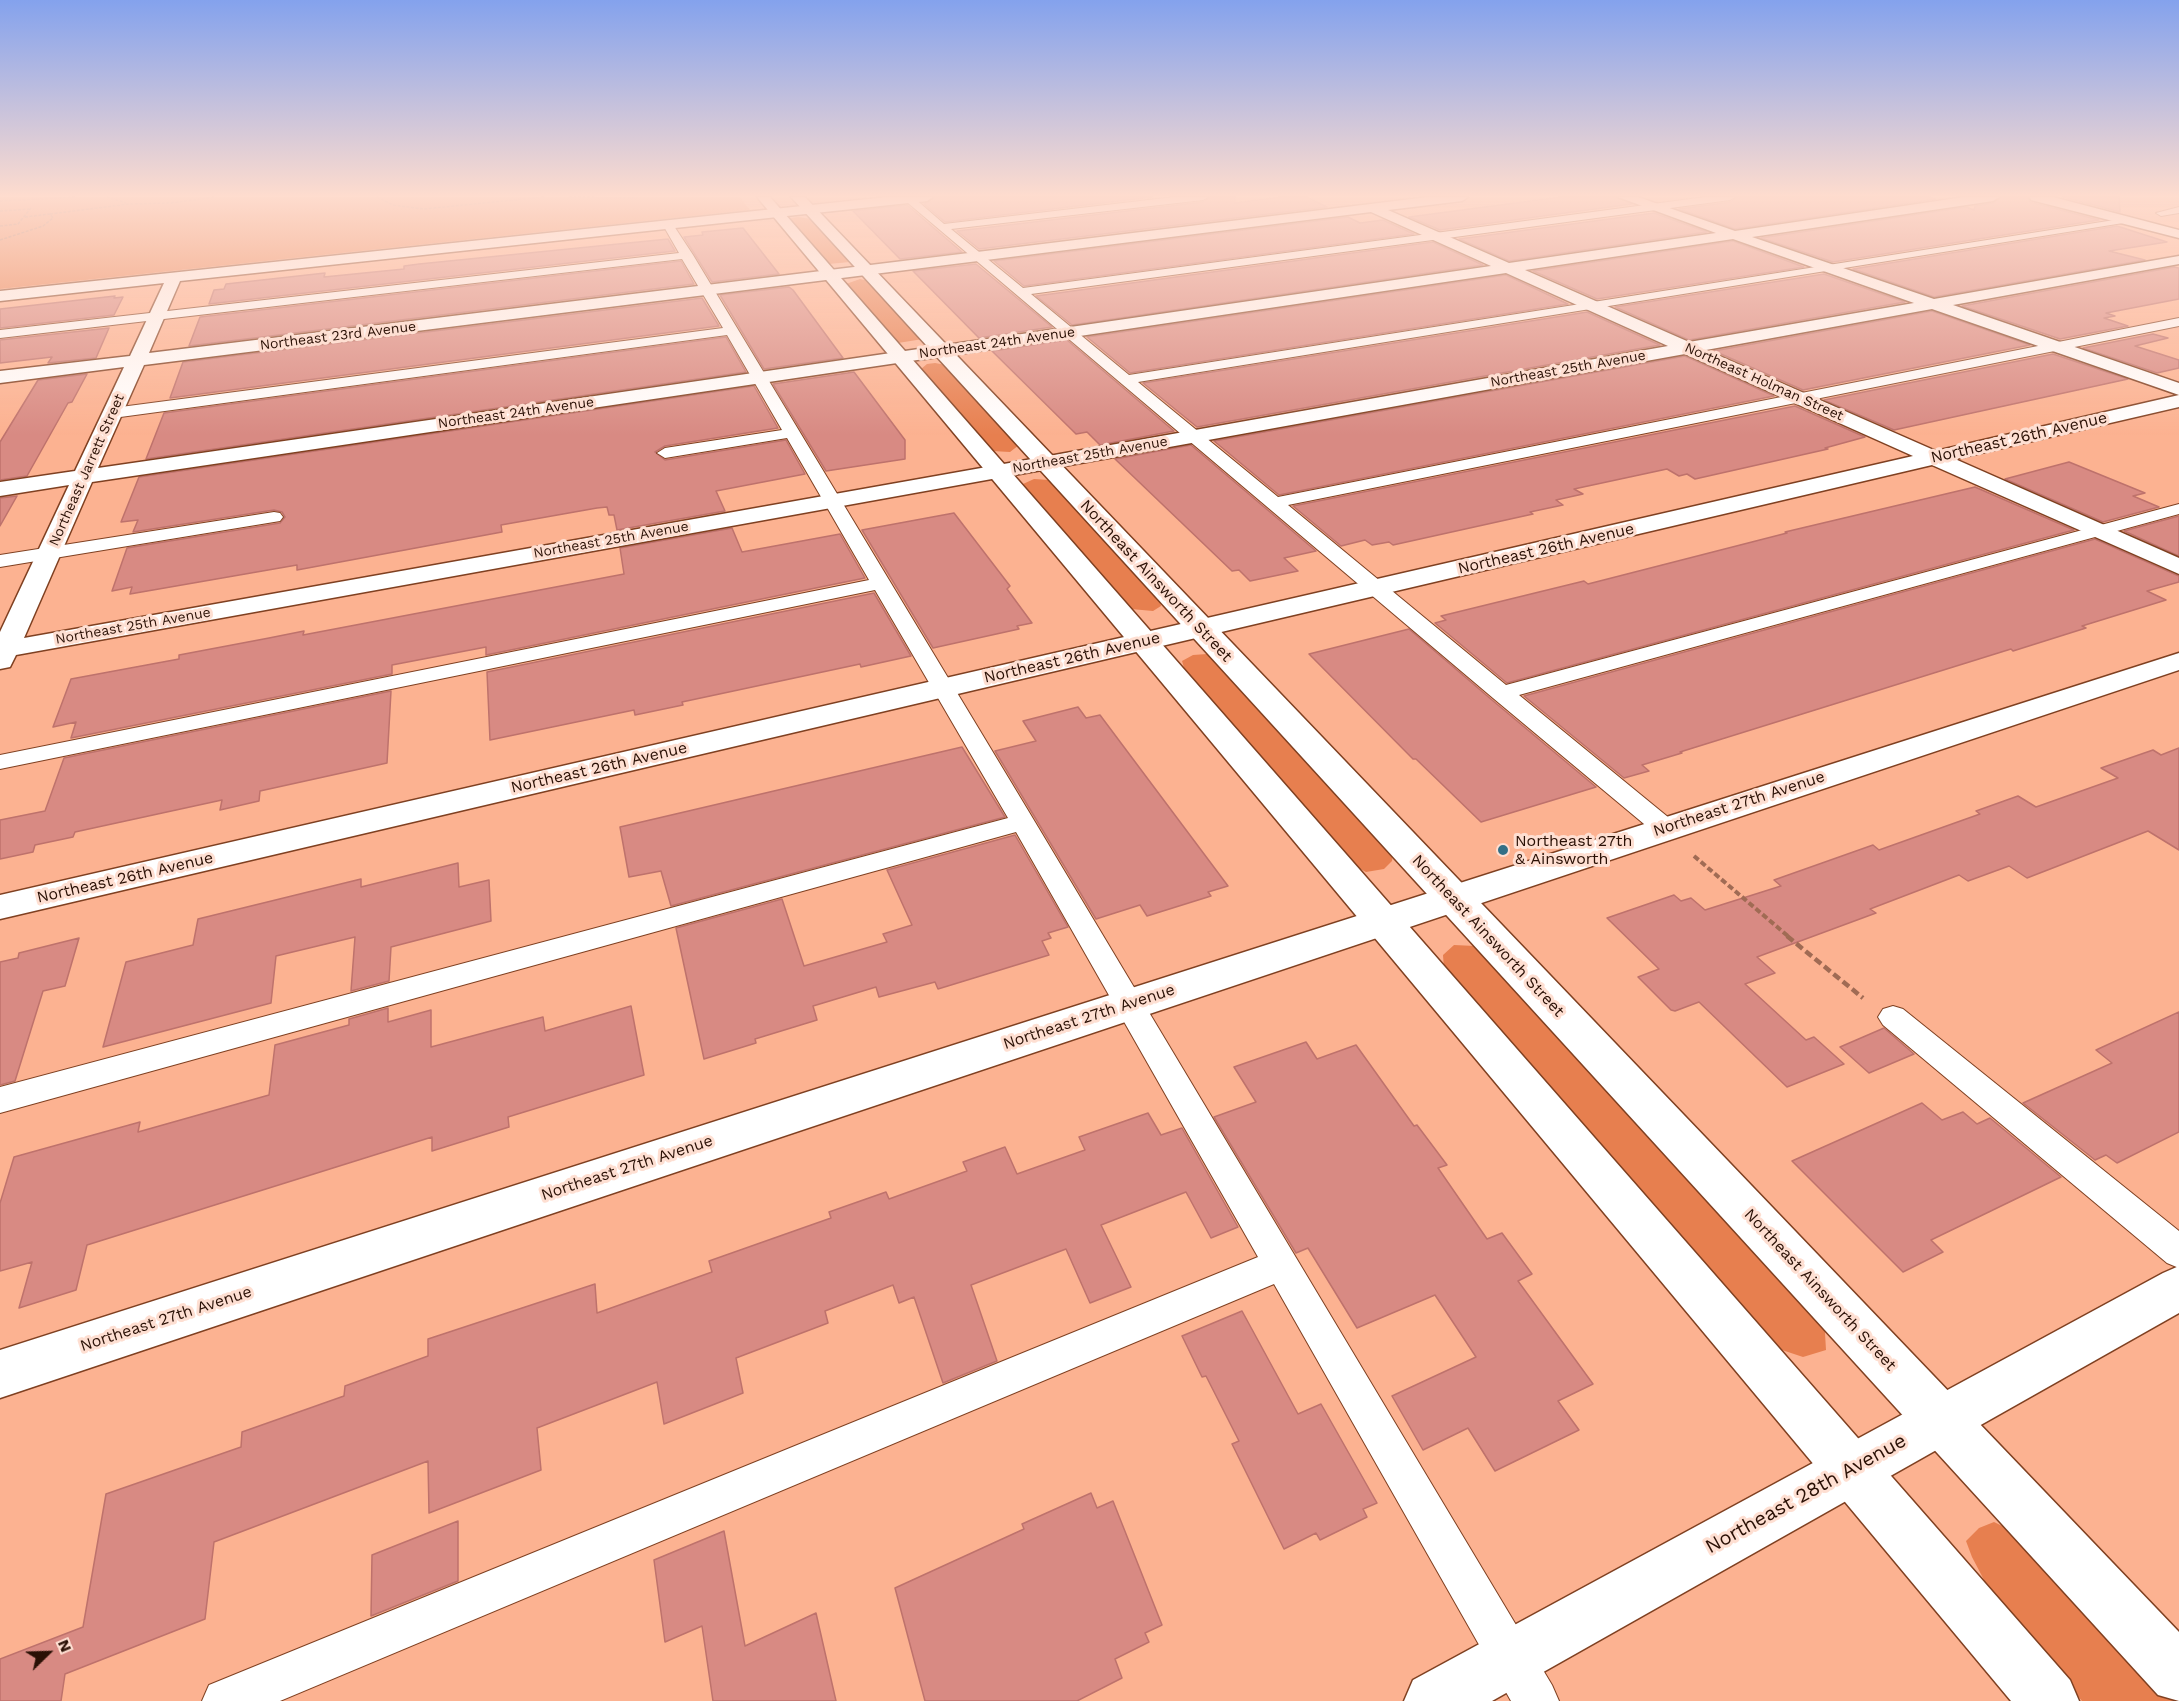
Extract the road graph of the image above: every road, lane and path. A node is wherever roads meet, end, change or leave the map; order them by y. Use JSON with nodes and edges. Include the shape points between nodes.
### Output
{"nodes":[{"id":1,"x":189,"y":276,"type":"edge"},
{"id":2,"x":501,"y":276,"type":"edge"},
{"id":3,"x":700,"y":276,"type":"edge"},
{"id":4,"x":818,"y":276,"type":"edge"},
{"id":5,"x":830,"y":276,"type":"edge"},
{"id":6,"x":871,"y":276,"type":"edge"},
{"id":7,"x":1001,"y":276,"type":"edge"},
{"id":8,"x":1136,"y":276,"type":"edge"},
{"id":9,"x":1451,"y":276,"type":"edge"},
{"id":10,"x":1528,"y":276,"type":"edge"},
{"id":11,"x":1769,"y":276,"type":"edge"},
{"id":12,"x":1854,"y":276,"type":"edge"},
{"id":13,"x":2088,"y":276,"type":"edge"},
{"id":14,"x":174,"y":278,"type":"junction"},
{"id":15,"x":708,"y":290,"type":"junction"},
{"id":16,"x":1020,"y":292,"type":"junction"},
{"id":17,"x":0,"y":296,"type":"edge"},
{"id":18,"x":1934,"y":304,"type":"junction"},
{"id":19,"x":1592,"y":305,"type":"junction"},
{"id":20,"x":157,"y":316,"type":"junction"},
{"id":21,"x":2179,"y":322,"type":"edge"},
{"id":22,"x":731,"y":331,"type":"junction"},
{"id":23,"x":1069,"y":332,"type":"junction"},
{"id":24,"x":0,"y":334,"type":"edge"},
{"id":25,"x":2056,"y":346,"type":"junction"},
{"id":26,"x":1687,"y":348,"type":"junction"},
{"id":27,"x":941,"y":351,"type":"junction"},
{"id":28,"x":899,"y":357,"type":"junction"},
{"id":29,"x":137,"y":361,"type":"junction"},
{"id":30,"x":0,"y":377,"type":"edge"},
{"id":31,"x":759,"y":378,"type":"junction"},
{"id":32,"x":1126,"y":380,"type":"junction"},
{"id":33,"x":2179,"y":389,"type":"edge"},
{"id":34,"x":1800,"y":398,"type":"junction"},
{"id":35,"x":2179,"y":401,"type":"edge"},
{"id":36,"x":113,"y":413,"type":"junction"},
{"id":37,"x":792,"y":433,"type":"junction"},
{"id":38,"x":1194,"y":437,"type":"junction"},
{"id":39,"x":665,"y":453,"type":"dead end"},
{"id":40,"x":1935,"y":458,"type":"junction"},
{"id":41,"x":1045,"y":463,"type":"junction"},
{"id":42,"x":996,"y":472,"type":"junction"},
{"id":43,"x":84,"y":477,"type":"junction"},
{"id":44,"x":0,"y":489,"type":"edge"},
{"id":45,"x":832,"y":501,"type":"junction"},
{"id":46,"x":1273,"y":502,"type":"junction"},
{"id":47,"x":2179,"y":509,"type":"edge"},
{"id":48,"x":274,"y":517,"type":"dead end"},
{"id":49,"x":2100,"y":532,"type":"junction"},
{"id":50,"x":49,"y":553,"type":"junction"},
{"id":51,"x":0,"y":561,"type":"edge"},
{"id":52,"x":2179,"y":567,"type":"edge"},
{"id":53,"x":880,"y":583,"type":"junction"},
{"id":54,"x":1375,"y":588,"type":"junction"},
{"id":55,"x":1201,"y":629,"type":"junction"},
{"id":56,"x":1143,"y":642,"type":"junction"},
{"id":57,"x":2,"y":653,"type":"edge"},
{"id":58,"x":2179,"y":661,"type":"edge"},
{"id":59,"x":942,"y":688,"type":"junction"},
{"id":60,"x":1501,"y":693,"type":"junction"},
{"id":61,"x":0,"y":762,"type":"edge"},
{"id":62,"x":1023,"y":822,"type":"junction"},
{"id":63,"x":1665,"y":828,"type":"junction"},
{"id":64,"x":1452,"y":898,"type":"junction"},
{"id":65,"x":0,"y":907,"type":"edge"},
{"id":66,"x":1381,"y":921,"type":"junction"},
{"id":67,"x":1127,"y":1004,"type":"junction"},
{"id":68,"x":1893,"y":1017,"type":"joint"},
{"id":69,"x":0,"y":1100,"type":"edge"},
{"id":70,"x":2179,"y":1252,"type":"edge"},
{"id":71,"x":1280,"y":1265,"type":"junction"},
{"id":72,"x":2179,"y":1288,"type":"edge"},
{"id":73,"x":0,"y":1374,"type":"edge"},
{"id":74,"x":1942,"y":1421,"type":"junction"},
{"id":75,"x":1852,"y":1468,"type":"junction"},
{"id":76,"x":1511,"y":1658,"type":"junction"},
{"id":77,"x":2179,"y":1674,"type":"edge"},
{"id":78,"x":225,"y":1701,"type":"edge"},
{"id":79,"x":1434,"y":1701,"type":"edge"},
{"id":80,"x":1536,"y":1701,"type":"edge"},
{"id":81,"x":2049,"y":1701,"type":"edge"}],
"edges":[{"from":1,"to":14,"type":"street"},
{"from":2,"to":20,"type":"lane"},
{"from":3,"to":15,"type":"lane"},
{"from":4,"to":15,"type":"street","name":"Northeast 23rd Avenue"},
{"from":5,"to":28,"type":"street"},
{"from":6,"to":27,"type":"street","name":"Northeast Ainsworth Street"},
{"from":7,"to":16,"type":"lane"},
{"from":8,"to":16,"type":"lane"},
{"from":9,"to":23,"type":"street","name":"Northeast 24th Avenue"},
{"from":10,"to":19,"type":"street","name":"Northeast Holman Street"},
{"from":11,"to":19,"type":"lane"},
{"from":12,"to":18,"type":"street"},
{"from":13,"to":18,"type":"street","name":"Northeast 25th Avenue"},
{"from":14,"to":17,"type":"street"},
{"from":14,"to":20,"type":"street","name":"Northeast Jarrett Street"},
{"from":15,"to":22,"type":"lane"},
{"from":15,"to":29,"type":"street","name":"Northeast 23rd Avenue"},
{"from":16,"to":23,"type":"lane"},
{"from":18,"to":25,"type":"street"},
{"from":18,"to":26,"type":"street","name":"Northeast 25th Avenue"},
{"from":19,"to":26,"type":"street","name":"Northeast Holman Street"},
{"from":19,"to":32,"type":"lane"},
{"from":20,"to":24,"type":"lane"},
{"from":20,"to":29,"type":"street","name":"Northeast Jarrett Street"},
{"from":21,"to":25,"type":"lane"},
{"from":22,"to":31,"type":"lane"},
{"from":22,"to":36,"type":"lane"},
{"from":23,"to":27,"type":"street","name":"Northeast 24th Avenue"},
{"from":23,"to":32,"type":"lane"},
{"from":25,"to":33,"type":"street"},
{"from":25,"to":34,"type":"lane"},
{"from":26,"to":34,"type":"street","name":"Northeast Holman Street"},
{"from":26,"to":38,"type":"street","name":"Northeast 25th Avenue"},
{"from":27,"to":28,"type":"street","name":"Northeast 24th Avenue"},
{"from":27,"to":41,"type":"street","name":"Northeast Ainsworth Street"},
{"from":28,"to":31,"type":"street","name":"Northeast 24th Avenue"},
{"from":28,"to":42,"type":"street"},
{"from":29,"to":30,"type":"street","name":"Northeast 23rd Avenue"},
{"from":29,"to":36,"type":"street","name":"Northeast Jarrett Street"},
{"from":31,"to":37,"type":"lane"},
{"from":31,"to":43,"type":"street","name":"Northeast 24th Avenue"},
{"from":32,"to":38,"type":"lane"},
{"from":34,"to":40,"type":"street","name":"Northeast Holman Street"},
{"from":34,"to":46,"type":"lane"},
{"from":35,"to":40,"type":"street","name":"Northeast 26th Avenue"},
{"from":36,"to":43,"type":"street","name":"Northeast Jarrett Street"},
{"from":37,"to":39,"type":"lane"},
{"from":37,"to":45,"type":"lane"},
{"from":38,"to":41,"type":"street","name":"Northeast 25th Avenue"},
{"from":38,"to":46,"type":"lane"},
{"from":40,"to":49,"type":"street","name":"Northeast Holman Street"},
{"from":40,"to":54,"type":"street","name":"Northeast 26th Avenue"},
{"from":41,"to":42,"type":"street","name":"Northeast 25th Avenue"},
{"from":41,"to":55,"type":"street","name":"Northeast Ainsworth Street"},
{"from":42,"to":45,"type":"street","name":"Northeast 25th Avenue"},
{"from":42,"to":56,"type":"street"},
{"from":43,"to":44,"type":"street","name":"Northeast 24th Avenue"},
{"from":43,"to":50,"type":"street","name":"Northeast Jarrett Street"},
{"from":45,"to":53,"type":"lane"},
{"from":45,"to":57,"type":"street","name":"Northeast 25th Avenue"},
{"from":46,"to":54,"type":"lane"},
{"from":47,"to":49,"type":"lane"},
{"from":48,"to":50,"type":"lane"},
{"from":49,"to":52,"type":"street","name":"Northeast Holman Street"},
{"from":49,"to":60,"type":"lane"},
{"from":50,"to":51,"type":"lane"},
{"from":50,"to":57,"type":"street","name":"Northeast Jarrett Street"},
{"from":53,"to":59,"type":"lane"},
{"from":53,"to":61,"type":"lane"},
{"from":54,"to":55,"type":"street","name":"Northeast 26th Avenue"},
{"from":54,"to":60,"type":"lane"},
{"from":55,"to":56,"type":"street","name":"Northeast 26th Avenue"},
{"from":55,"to":64,"type":"street","name":"Northeast Ainsworth Street"},
{"from":56,"to":59,"type":"street","name":"Northeast 26th Avenue"},
{"from":56,"to":66,"type":"street"},
{"from":58,"to":63,"type":"street","name":"Northeast 27th Avenue"},
{"from":59,"to":62,"type":"lane"},
{"from":59,"to":65,"type":"street","name":"Northeast 26th Avenue"},
{"from":60,"to":63,"type":"lane"},
{"from":62,"to":67,"type":"lane"},
{"from":62,"to":69,"type":"lane"},
{"from":63,"to":64,"type":"street","name":"Northeast 27th Avenue"},
{"from":63,"to":68,"type":"path","via":[[1717,879],[1846,985]]},
{"from":64,"to":66,"type":"street","name":"Northeast 27th Avenue"},
{"from":64,"to":74,"type":"street","name":"Northeast Ainsworth Street"},
{"from":66,"to":67,"type":"street","name":"Northeast 27th Avenue"},
{"from":66,"to":75,"type":"street"},
{"from":67,"to":71,"type":"lane"},
{"from":67,"to":73,"type":"street","name":"Northeast 27th Avenue"},
{"from":68,"to":70,"type":"lane"},
{"from":71,"to":76,"type":"lane"},
{"from":71,"to":78,"type":"lane"},
{"from":72,"to":74,"type":"street","name":"Northeast 28th Avenue"},
{"from":74,"to":75,"type":"street","name":"Northeast 28th Avenue"},
{"from":74,"to":77,"type":"street","name":"Northeast Ainsworth Street"},
{"from":75,"to":76,"type":"street","name":"Northeast 28th Avenue"},
{"from":75,"to":81,"type":"street"},
{"from":76,"to":79,"type":"street","name":"Northeast 28th Avenue"},
{"from":76,"to":80,"type":"lane"}]}
